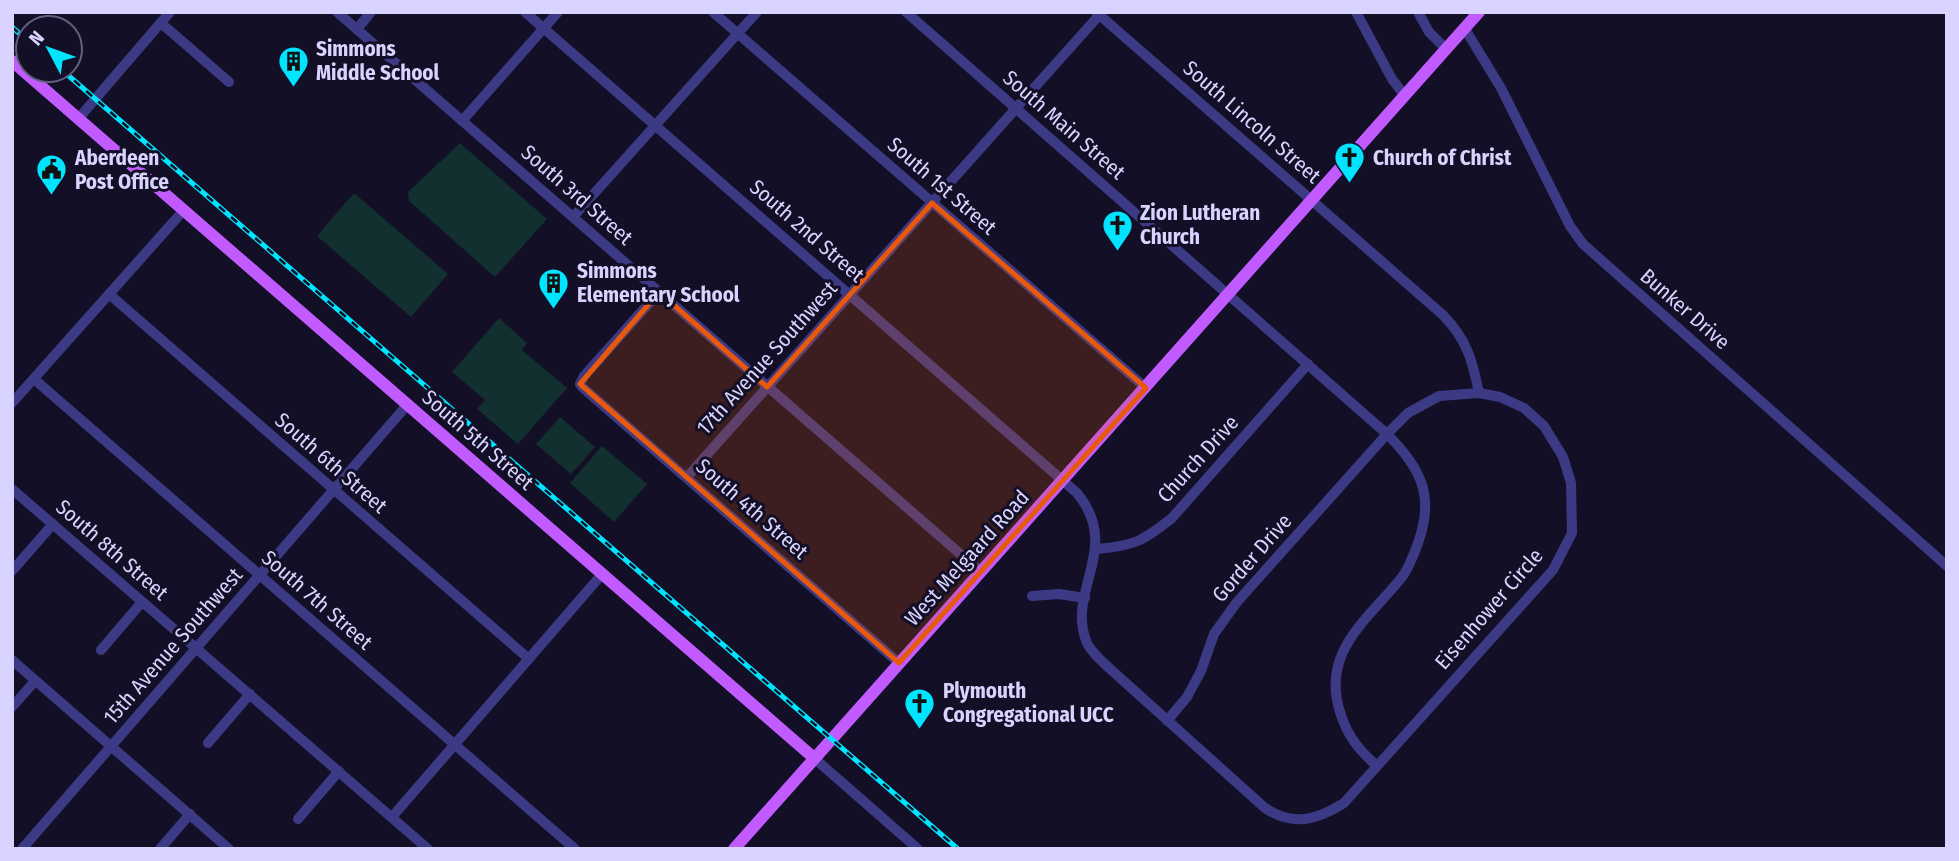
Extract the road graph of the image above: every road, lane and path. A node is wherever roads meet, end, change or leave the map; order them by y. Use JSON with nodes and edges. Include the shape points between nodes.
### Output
{"nodes":[{"id":1,"x":170,"y":12,"type":"edge"},
{"id":2,"x":337,"y":12,"type":"edge"},
{"id":3,"x":371,"y":12,"type":"edge"},
{"id":4,"x":525,"y":12,"type":"edge"},
{"id":5,"x":558,"y":12,"type":"edge"},
{"id":6,"x":713,"y":12,"type":"edge"},
{"id":7,"x":757,"y":12,"type":"edge"},
{"id":8,"x":906,"y":12,"type":"edge"},
{"id":9,"x":1356,"y":12,"type":"edge"},
{"id":10,"x":1418,"y":12,"type":"edge"},
{"id":11,"x":1479,"y":12,"type":"edge"},
{"id":12,"x":1099,"y":13,"type":"edge"},
{"id":13,"x":161,"y":23,"type":"junction"},
{"id":14,"x":543,"y":28,"type":"junction"},
{"id":15,"x":356,"y":29,"type":"junction"},
{"id":16,"x":1465,"y":29,"type":"junction"},
{"id":17,"x":738,"y":34,"type":"junction"},
{"id":18,"x":1446,"y":50,"type":"junction"},
{"id":19,"x":12,"y":61,"type":"edge"},
{"id":20,"x":229,"y":82,"type":"dead end"},
{"id":21,"x":1405,"y":96,"type":"junction"},
{"id":22,"x":1016,"y":108,"type":"junction"},
{"id":23,"x":78,"y":118,"type":"junction"},
{"id":24,"x":461,"y":121,"type":"junction"},
{"id":25,"x":656,"y":126,"type":"junction"},
{"id":26,"x":1313,"y":200,"type":"junction"},
{"id":27,"x":932,"y":202,"type":"junction"},
{"id":28,"x":184,"y":210,"type":"junction"},
{"id":29,"x":573,"y":218,"type":"junction"},
{"id":30,"x":659,"y":292,"type":"junction"},
{"id":31,"x":851,"y":293,"type":"junction"},
{"id":32,"x":1229,"y":294,"type":"junction"},
{"id":33,"x":109,"y":295,"type":"junction"},
{"id":34,"x":1308,"y":364,"type":"junction"},
{"id":35,"x":34,"y":379,"type":"junction"},
{"id":36,"x":768,"y":387,"type":"junction"},
{"id":37,"x":1146,"y":388,"type":"junction"},
{"id":38,"x":1479,"y":393,"type":"junction"},
{"id":39,"x":12,"y":403,"type":"edge"},
{"id":40,"x":408,"y":404,"type":"junction"},
{"id":41,"x":1387,"y":433,"type":"junction"},
{"id":42,"x":687,"y":477,"type":"junction"},
{"id":43,"x":1062,"y":481,"type":"junction"},
{"id":44,"x":12,"y":489,"type":"edge"},
{"id":45,"x":333,"y":490,"type":"junction"},
{"id":46,"x":53,"y":524,"type":"junction"},
{"id":47,"x":1097,"y":549,"type":"junction"},
{"id":48,"x":1947,"y":566,"type":"edge"},
{"id":49,"x":12,"y":571,"type":"edge"},
{"id":50,"x":981,"y":572,"type":"junction"},
{"id":51,"x":603,"y":573,"type":"junction"},
{"id":52,"x":259,"y":576,"type":"junction"},
{"id":53,"x":1032,"y":596,"type":"dead end"},
{"id":54,"x":1085,"y":598,"type":"junction"},
{"id":55,"x":142,"y":602,"type":"junction"},
{"id":56,"x":197,"y":648,"type":"junction"},
{"id":57,"x":101,"y":649,"type":"dead end"},
{"id":58,"x":529,"y":659,"type":"junction"},
{"id":59,"x":12,"y":660,"type":"edge"},
{"id":60,"x":899,"y":663,"type":"junction"},
{"id":61,"x":35,"y":681,"type":"junction"},
{"id":62,"x":250,"y":694,"type":"junction"},
{"id":63,"x":12,"y":707,"type":"edge"},
{"id":64,"x":1167,"y":721,"type":"junction"},
{"id":65,"x":208,"y":743,"type":"dead end"},
{"id":66,"x":455,"y":744,"type":"junction"},
{"id":67,"x":111,"y":747,"type":"junction"},
{"id":68,"x":814,"y":758,"type":"junction"},
{"id":69,"x":1377,"y":766,"type":"junction"},
{"id":70,"x":339,"y":771,"type":"junction"},
{"id":71,"x":190,"y":814,"type":"junction"},
{"id":72,"x":392,"y":817,"type":"junction"},
{"id":73,"x":298,"y":819,"type":"dead end"},
{"id":74,"x":22,"y":849,"type":"edge"},
{"id":75,"x":160,"y":849,"type":"edge"},
{"id":76,"x":229,"y":849,"type":"edge"},
{"id":77,"x":428,"y":849,"type":"edge"},
{"id":78,"x":575,"y":849,"type":"edge"},
{"id":79,"x":734,"y":849,"type":"edge"},
{"id":80,"x":918,"y":849,"type":"edge"}],
"edges":[{"from":1,"to":13,"type":"street"},
{"from":2,"to":15,"type":"street","name":"South 3rd Street"},
{"from":3,"to":15,"type":"street"},
{"from":4,"to":14,"type":"street","name":"South 2nd Street"},
{"from":5,"to":14,"type":"street"},
{"from":6,"to":17,"type":"street","name":"South 1st Street"},
{"from":7,"to":17,"type":"street"},
{"from":8,"to":22,"type":"street","name":"South Main Street"},
{"from":9,"to":21,"type":"street"},
{"from":10,"to":18,"type":"street"},
{"from":11,"to":16,"type":"main road","name":"West Melgaard Road"},
{"from":12,"to":22,"type":"street","name":"17th Avenue Southwest"},
{"from":12,"to":26,"type":"street","name":"South Lincoln Street"},
{"from":13,"to":20,"type":"street"},
{"from":13,"to":23,"type":"street"},
{"from":14,"to":24,"type":"street"},
{"from":14,"to":25,"type":"street","name":"South 2nd Street"},
{"from":15,"to":24,"type":"street","name":"South 3rd Street"},
{"from":16,"to":18,"type":"main road","name":"West Melgaard Road"},
{"from":16,"to":48,"type":"street","name":"Bunker Drive","via":[[1583,244]]},
{"from":17,"to":25,"type":"street"},
{"from":17,"to":27,"type":"street","name":"South 1st Street"},
{"from":18,"to":21,"type":"main road","name":"West Melgaard Road"},
{"from":19,"to":23,"type":"main road","name":"South 5th Street"},
{"from":21,"to":26,"type":"main road","name":"West Melgaard Road"},
{"from":22,"to":27,"type":"street","name":"17th Avenue Southwest"},
{"from":22,"to":32,"type":"street","name":"South Main Street"},
{"from":23,"to":28,"type":"main road","name":"South 5th Street"},
{"from":24,"to":29,"type":"street","name":"South 3rd Street"},
{"from":25,"to":29,"type":"street"},
{"from":25,"to":31,"type":"street","name":"South 2nd Street"},
{"from":26,"to":32,"type":"main road","name":"West Melgaard Road"},
{"from":26,"to":38,"type":"street","name":"South Lincoln Street","via":[[1458,331]]},
{"from":27,"to":31,"type":"street","name":"17th Avenue Southwest"},
{"from":27,"to":37,"type":"street","name":"South 1st Street"},
{"from":28,"to":33,"type":"street"},
{"from":28,"to":40,"type":"main road","name":"South 5th Street"},
{"from":29,"to":30,"type":"street","name":"South 3rd Street"},
{"from":30,"to":36,"type":"street","name":"South 3rd Street"},
{"from":30,"to":42,"type":"street","name":"South 4th Street","via":[[580,384]]},
{"from":31,"to":36,"type":"street","name":"17th Avenue Southwest"},
{"from":31,"to":43,"type":"street","name":"South 2nd Street"},
{"from":32,"to":34,"type":"street"},
{"from":32,"to":37,"type":"main road","name":"West Melgaard Road"},
{"from":33,"to":35,"type":"street"},
{"from":33,"to":45,"type":"street","name":"South 6th Street"},
{"from":34,"to":41,"type":"street"},
{"from":34,"to":47,"type":"street","name":"Church Drive","via":[[1172,518],[1145,539]]},
{"from":35,"to":39,"type":"street"},
{"from":35,"to":52,"type":"street","name":"South 7th Street"},
{"from":36,"to":42,"type":"street","name":"17th Avenue Southwest"},
{"from":36,"to":50,"type":"street","name":"South 3rd Street"},
{"from":37,"to":43,"type":"main road","name":"West Melgaard Road"},
{"from":38,"to":41,"type":"street","name":"Eisenhower Circle","via":[[1439,396],[1408,413]]},
{"from":38,"to":69,"type":"street","name":"Eisenhower Circle","via":[[1524,408],[1544,426],[1563,457],[1571,483],[1572,533],[1553,570]]},
{"from":40,"to":45,"type":"street","name":"15th Avenue Southwest"},
{"from":40,"to":51,"type":"main road","name":"South 5th Street"},
{"from":41,"to":64,"type":"street","name":"Gorder Drive","via":[[1237,601],[1214,634],[1187,697]]},
{"from":41,"to":69,"type":"street","via":[[1412,463],[1422,484],[1426,522],[1404,575],[1354,632],[1337,667],[1335,685],[1344,725],[1355,745]]},
{"from":42,"to":60,"type":"street","name":"South 4th Street"},
{"from":43,"to":47,"type":"street","name":"Eisenhower Circle","via":[[1084,502]]},
{"from":43,"to":50,"type":"main road","name":"West Melgaard Road"},
{"from":44,"to":46,"type":"street","name":"South 8th Street"},
{"from":45,"to":52,"type":"street","name":"15th Avenue Southwest"},
{"from":45,"to":58,"type":"street","name":"South 6th Street"},
{"from":46,"to":49,"type":"street"},
{"from":46,"to":55,"type":"street","name":"South 8th Street"},
{"from":47,"to":54,"type":"street","name":"Eisenhower Circle"},
{"from":50,"to":60,"type":"main road","name":"West Melgaard Road"},
{"from":51,"to":58,"type":"street"},
{"from":51,"to":68,"type":"main road","name":"South 5th Street"},
{"from":52,"to":56,"type":"street","name":"15th Avenue Southwest"},
{"from":52,"to":66,"type":"street","name":"South 7th Street"},
{"from":53,"to":54,"type":"street"},
{"from":54,"to":64,"type":"street","name":"Eisenhower Circle","via":[[1081,623],[1088,646]]},
{"from":55,"to":56,"type":"street","name":"South 8th Street"},
{"from":55,"to":57,"type":"street"},
{"from":56,"to":62,"type":"street","name":"South 8th Street"},
{"from":56,"to":67,"type":"street","name":"15th Avenue Southwest"},
{"from":58,"to":66,"type":"street"},
{"from":59,"to":61,"type":"street"},
{"from":60,"to":68,"type":"main road","name":"West Melgaard Road"},
{"from":61,"to":63,"type":"street"},
{"from":61,"to":67,"type":"street"},
{"from":62,"to":65,"type":"street"},
{"from":62,"to":70,"type":"street","name":"South 8th Street"},
{"from":64,"to":69,"type":"street","name":"Eisenhower Circle","via":[[1265,808],[1299,820],[1324,816],[1344,803]]},
{"from":66,"to":72,"type":"street"},
{"from":66,"to":78,"type":"street","name":"South 7th Street"},
{"from":67,"to":71,"type":"street"},
{"from":67,"to":74,"type":"street","name":"15th Avenue Southwest"},
{"from":68,"to":79,"type":"main road","name":"West Melgaard Road"},
{"from":68,"to":80,"type":"street","name":"South 5th Street"},
{"from":70,"to":72,"type":"street","name":"South 8th Street"},
{"from":70,"to":73,"type":"street"},
{"from":71,"to":75,"type":"street"},
{"from":71,"to":76,"type":"street"},
{"from":72,"to":77,"type":"street","name":"South 8th Street"}]}
